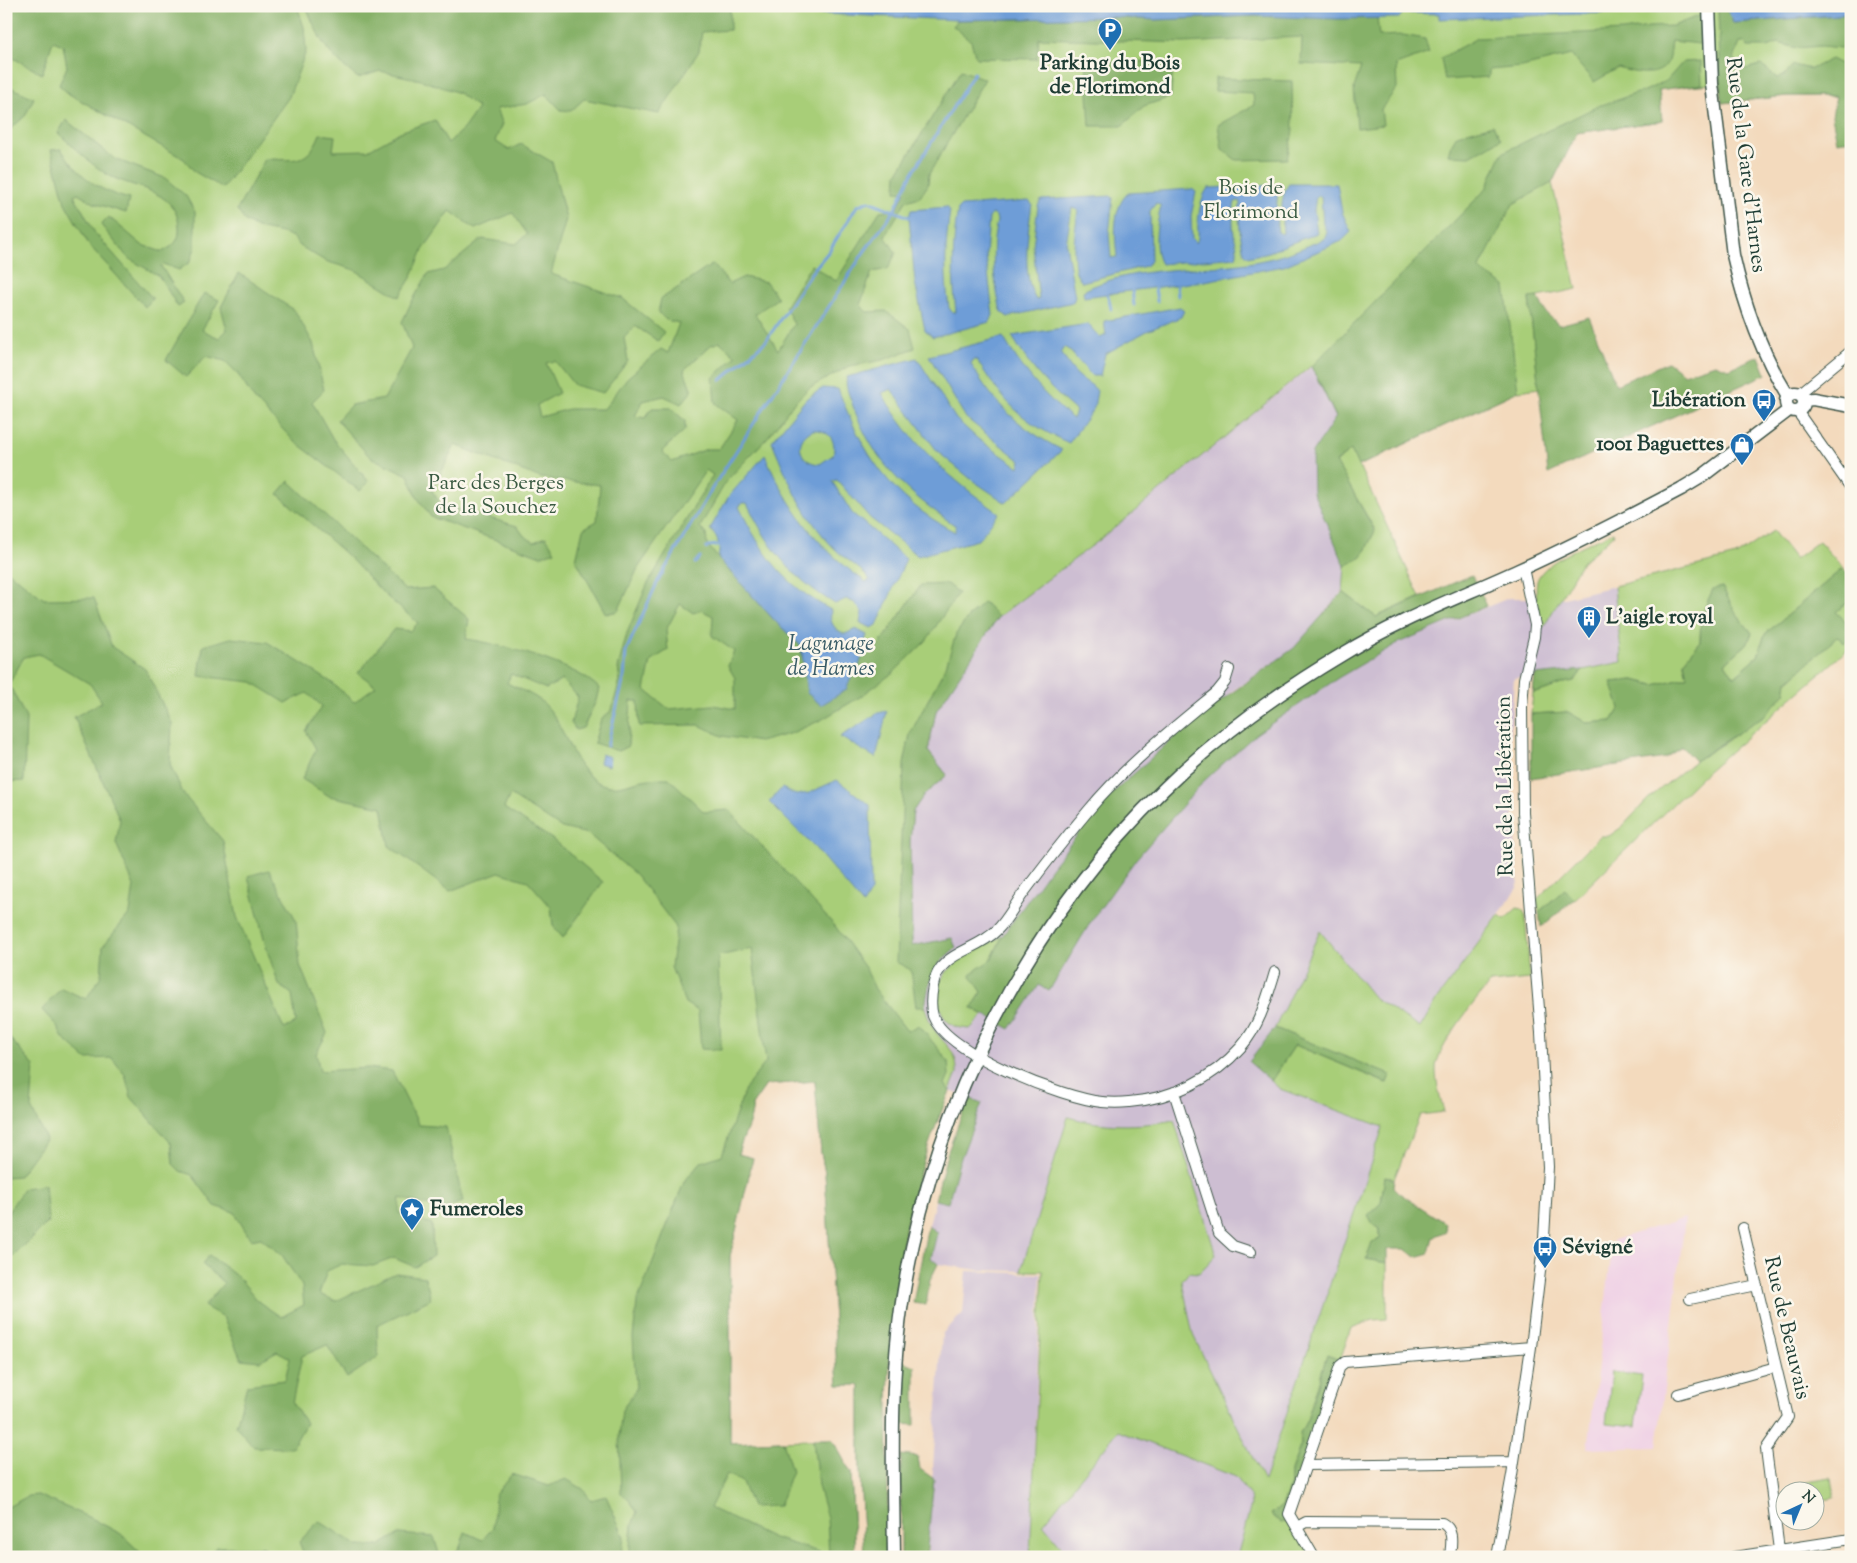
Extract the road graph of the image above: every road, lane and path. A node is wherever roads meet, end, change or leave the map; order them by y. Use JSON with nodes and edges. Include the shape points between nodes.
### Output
{"nodes":[{"id":1,"x":1709,"y":12,"type":"edge"},
{"id":2,"x":1851,"y":351,"type":"edge"},
{"id":3,"x":1796,"y":402,"type":"junction"},
{"id":4,"x":1851,"y":406,"type":"edge"},
{"id":5,"x":1851,"y":488,"type":"edge"},
{"id":6,"x":1524,"y":568,"type":"junction"},
{"id":7,"x":1229,"y":669,"type":"dead end"},
{"id":8,"x":1275,"y":972,"type":"dead end"},
{"id":9,"x":977,"y":1055,"type":"junction"},
{"id":10,"x":1174,"y":1092,"type":"junction"},
{"id":11,"x":1743,"y":1228,"type":"dead end"},
{"id":12,"x":1251,"y":1252,"type":"dead end"},
{"id":13,"x":1757,"y":1285,"type":"junction"},
{"id":14,"x":1690,"y":1299,"type":"dead end"},
{"id":15,"x":1531,"y":1347,"type":"junction"},
{"id":16,"x":1776,"y":1367,"type":"junction"},
{"id":17,"x":1678,"y":1394,"type":"dead end"},
{"id":18,"x":1514,"y":1462,"type":"junction"},
{"id":19,"x":1306,"y":1465,"type":"junction"},
{"id":20,"x":1297,"y":1527,"type":"junction"},
{"id":21,"x":1851,"y":1539,"type":"edge"},
{"id":22,"x":1778,"y":1550,"type":"junction"},
{"id":23,"x":894,"y":1557,"type":"edge"},
{"id":24,"x":1314,"y":1557,"type":"edge"},
{"id":25,"x":1450,"y":1557,"type":"edge"},
{"id":26,"x":1497,"y":1557,"type":"edge"},
{"id":27,"x":1734,"y":1557,"type":"edge"}],
"edges":[{"from":1,"to":3,"type":"main road","name":"Rue de la Gare d'Harnes","via":[[1712,84],[1733,255],[1752,319]]},
{"from":2,"to":3,"type":"street"},
{"from":3,"to":4,"type":"main road","via":[[1813,399]]},
{"from":3,"to":5,"type":"street","name":"Rue de la Gare d'Harnes"},
{"from":3,"to":6,"type":"main road","via":[[1682,490]]},
{"from":6,"to":9,"type":"main road","via":[[1389,628],[1342,654],[1240,723],[1200,756],[1128,828],[1067,903],[1031,956]]},
{"from":6,"to":15,"type":"street","name":"Rue de la Libération","via":[[1535,625],[1522,707],[1523,812],[1549,1146],[1542,1256]]},
{"from":7,"to":9,"type":"street","via":[[1217,692],[1149,749],[1089,809],[996,931],[980,943],[958,952],[938,970],[930,1004],[934,1018],[960,1045]]},
{"from":8,"to":10,"type":"street","via":[[1260,1020],[1241,1047],[1203,1079]]},
{"from":9,"to":10,"type":"street","via":[[1004,1071],[1103,1102],[1154,1099]]},
{"from":9,"to":23,"type":"main road","via":[[930,1177],[902,1298],[895,1360]]},
{"from":10,"to":12,"type":"street","via":[[1219,1233],[1233,1246]]},
{"from":11,"to":13,"type":"street","name":"Rue de Beauvais"},
{"from":13,"to":14,"type":"street"},
{"from":13,"to":16,"type":"street","name":"Rue de Beauvais"},
{"from":15,"to":18,"type":"street","name":"Rue de la Libération"},
{"from":15,"to":19,"type":"street","via":[[1345,1362],[1340,1366]]},
{"from":16,"to":17,"type":"street"},
{"from":16,"to":22,"type":"street","name":"Rue de Beauvais","via":[[1788,1417],[1766,1449]]},
{"from":18,"to":19,"type":"street"},
{"from":18,"to":26,"type":"street","name":"Rue de la Libération"},
{"from":19,"to":20,"type":"street","via":[[1290,1514]]},
{"from":20,"to":24,"type":"street"},
{"from":20,"to":25,"type":"street","via":[[1306,1522],[1442,1523],[1451,1532]]},
{"from":21,"to":22,"type":"street"},
{"from":22,"to":27,"type":"street"}]}
